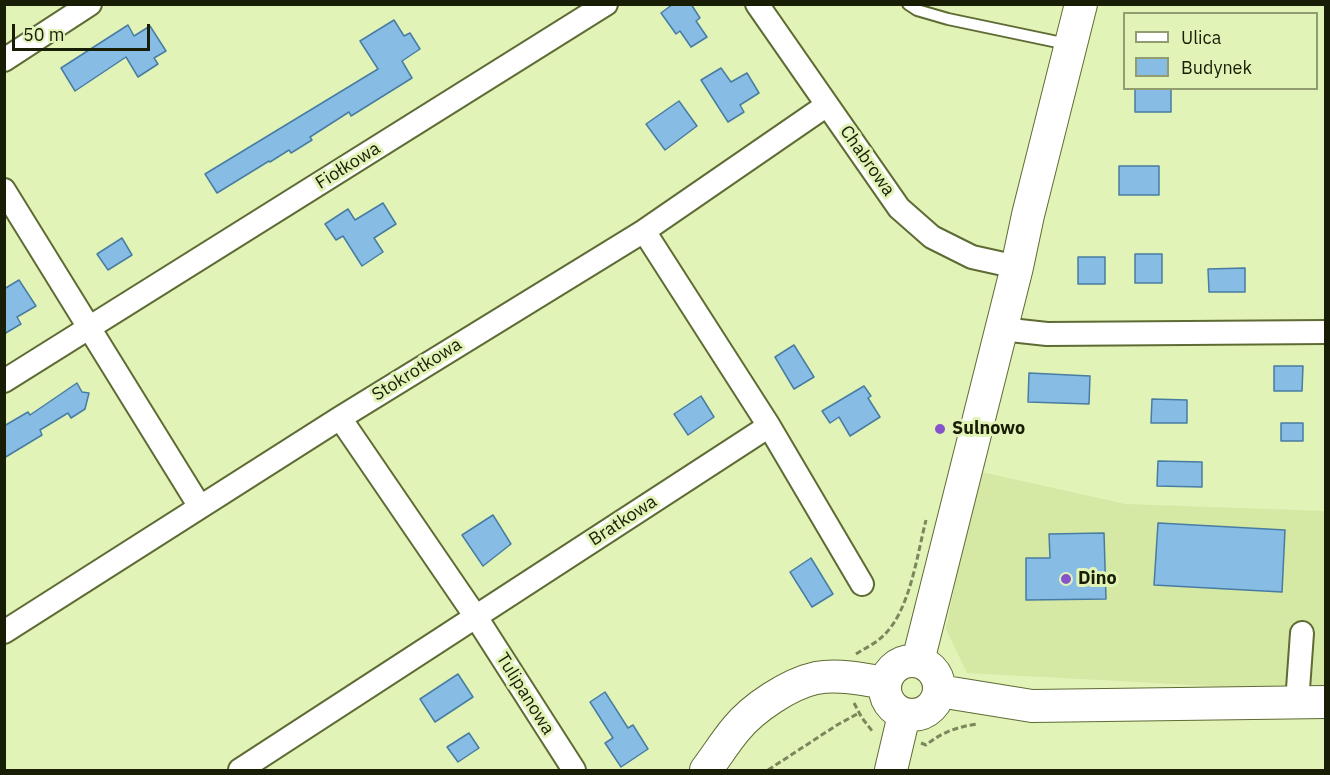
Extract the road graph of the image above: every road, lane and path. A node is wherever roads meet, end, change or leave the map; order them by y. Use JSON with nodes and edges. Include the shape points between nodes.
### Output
{"nodes":[{"id":1,"x":90,"y":4,"type":"edge"},
{"id":2,"x":606,"y":4,"type":"edge"},
{"id":3,"x":757,"y":4,"type":"edge"},
{"id":4,"x":909,"y":4,"type":"edge"},
{"id":5,"x":1081,"y":4,"type":"edge"},
{"id":6,"x":1071,"y":45,"type":"junction"},
{"id":7,"x":4,"y":60,"type":"edge"},
{"id":8,"x":827,"y":105,"type":"junction"},
{"id":9,"x":4,"y":190,"type":"edge"},
{"id":10,"x":644,"y":231,"type":"junction"},
{"id":11,"x":1017,"y":267,"type":"junction"},
{"id":12,"x":89,"y":327,"type":"junction"},
{"id":13,"x":1001,"y":329,"type":"junction"},
{"id":14,"x":1326,"y":332,"type":"edge"},
{"id":15,"x":4,"y":381,"type":"edge"},
{"id":16,"x":340,"y":418,"type":"junction"},
{"id":17,"x":769,"y":426,"type":"junction"},
{"id":18,"x":200,"y":507,"type":"junction"},
{"id":19,"x":927,"y":517,"type":"dead end"},
{"id":20,"x":862,"y":584,"type":"dead end"},
{"id":21,"x":476,"y":616,"type":"junction"},
{"id":22,"x":4,"y":632,"type":"edge"},
{"id":23,"x":1302,"y":633,"type":"dead end"},
{"id":24,"x":856,"y":659,"type":"dead end"},
{"id":25,"x":918,"y":662,"type":"junction"},
{"id":26,"x":884,"y":683,"type":"junction"},
{"id":27,"x":939,"y":691,"type":"junction"},
{"id":28,"x":853,"y":699,"type":"dead end"},
{"id":29,"x":1311,"y":702,"type":"edge"},
{"id":30,"x":859,"y":713,"type":"junction"},
{"id":31,"x":904,"y":715,"type":"junction"},
{"id":32,"x":873,"y":732,"type":"dead end"},
{"id":33,"x":240,"y":771,"type":"edge"},
{"id":34,"x":574,"y":771,"type":"edge"},
{"id":35,"x":706,"y":771,"type":"edge"},
{"id":36,"x":768,"y":771,"type":"edge"},
{"id":37,"x":891,"y":771,"type":"edge"}],
"edges":[{"from":1,"to":7,"type":"street"},
{"from":2,"to":12,"type":"street","name":"Fiołkowa"},
{"from":3,"to":8,"type":"street","name":"Chabrowa"},
{"from":4,"to":6,"type":"lane","via":[[948,19]]},
{"from":5,"to":6,"type":"main road"},
{"from":6,"to":11,"type":"main road"},
{"from":8,"to":10,"type":"street","name":"Stokrotkowa"},
{"from":8,"to":11,"type":"street","name":"Chabrowa","via":[[899,208],[932,237],[972,257]]},
{"from":9,"to":12,"type":"street"},
{"from":10,"to":16,"type":"street","name":"Stokrotkowa"},
{"from":10,"to":17,"type":"street"},
{"from":11,"to":13,"type":"main road"},
{"from":12,"to":15,"type":"street","name":"Fiołkowa"},
{"from":12,"to":18,"type":"street"},
{"from":13,"to":14,"type":"street","via":[[1047,334]]},
{"from":13,"to":25,"type":"main road"},
{"from":16,"to":18,"type":"street","name":"Stokrotkowa"},
{"from":16,"to":21,"type":"street"},
{"from":17,"to":20,"type":"street"},
{"from":17,"to":21,"type":"street","name":"Bratkowa"},
{"from":18,"to":22,"type":"street","name":"Stokrotkowa"},
{"from":19,"to":24,"type":"path","via":[[903,608],[884,635],[856,653]]},
{"from":21,"to":33,"type":"street","name":"Bratkowa"},
{"from":21,"to":34,"type":"street","name":"Tulipanowa"},
{"from":23,"to":29,"type":"street"},
{"from":25,"to":26,"type":"main road","via":[[900,663]]},
{"from":25,"to":27,"type":"main road","via":[[932,669]]},
{"from":26,"to":31,"type":"main road","via":[[891,706]]},
{"from":26,"to":35,"type":"main road","via":[[854,677],[816,678],[785,690],[737,728]]},
{"from":27,"to":29,"type":"main road","via":[[1032,706]]},
{"from":27,"to":31,"type":"main road","via":[[937,700],[923,714]]},
{"from":28,"to":30,"type":"path"},
{"from":30,"to":32,"type":"path"},
{"from":30,"to":36,"type":"path"},
{"from":31,"to":37,"type":"main road"}]}
